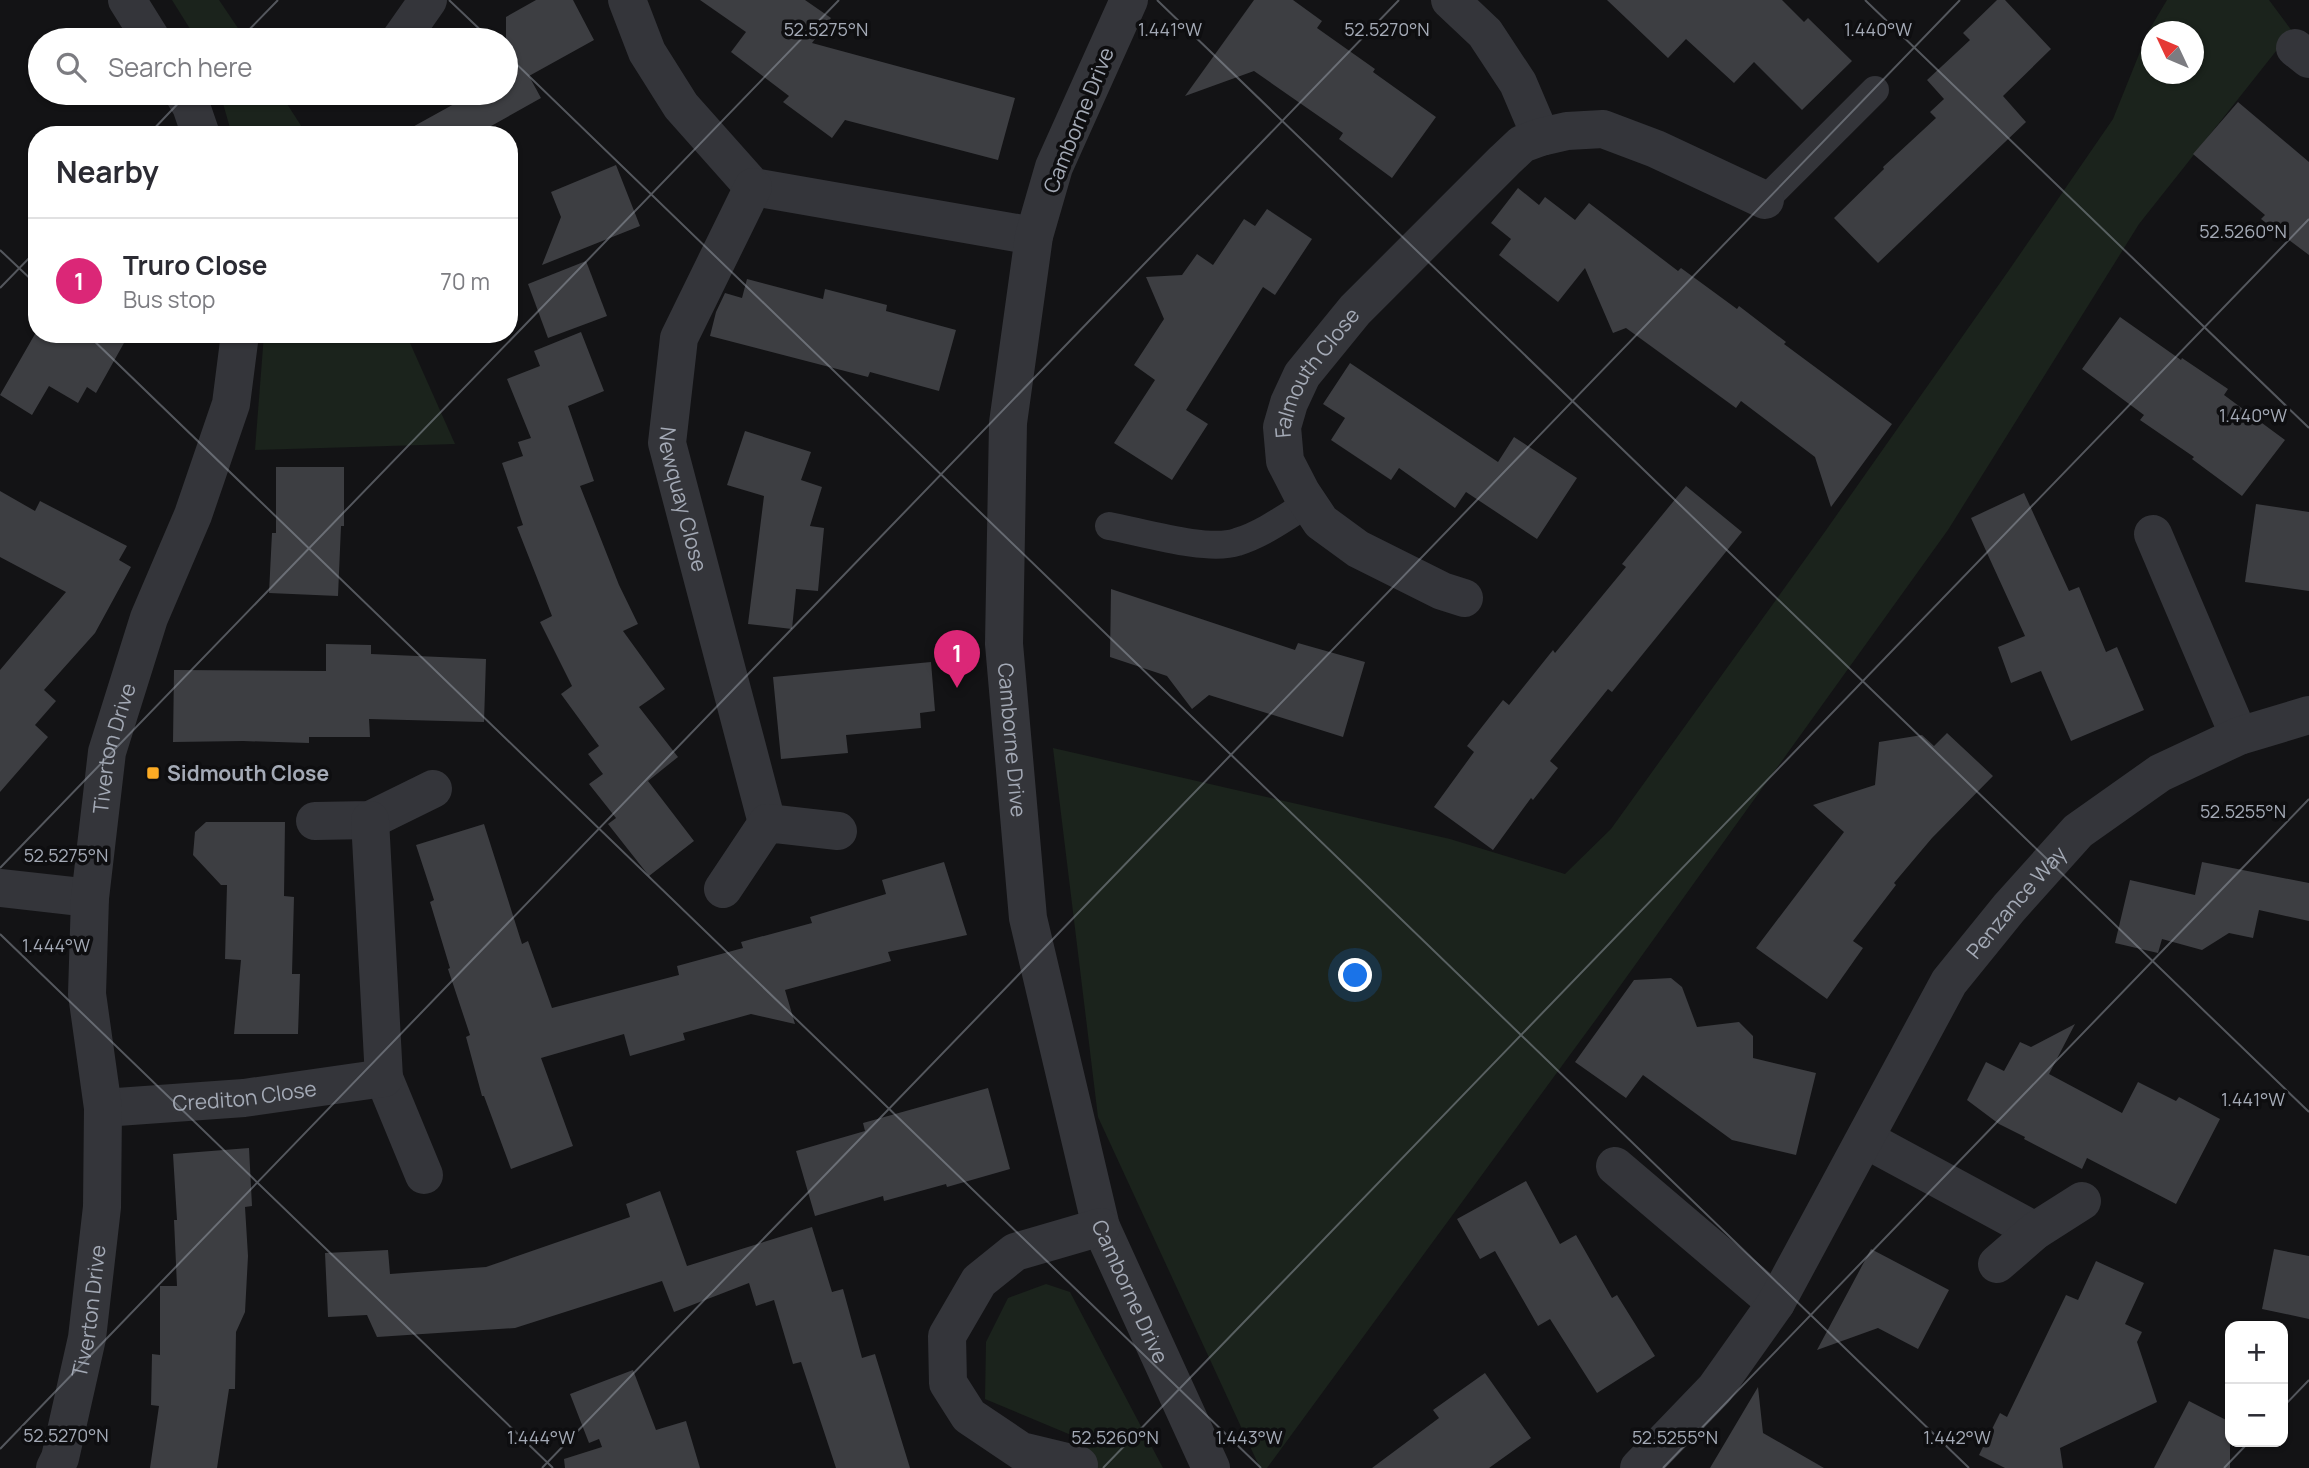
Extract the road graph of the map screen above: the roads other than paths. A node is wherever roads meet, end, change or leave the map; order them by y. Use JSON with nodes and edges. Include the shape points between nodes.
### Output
{"nodes":[{"id":1,"x":127,"y":0,"type":"edge"},
{"id":2,"x":627,"y":0,"type":"edge"},
{"id":3,"x":1129,"y":0,"type":"edge"},
{"id":4,"x":1450,"y":0,"type":"edge"},
{"id":5,"x":421,"y":2,"type":"edge"},
{"id":6,"x":144,"y":28,"type":"edge"},
{"id":7,"x":407,"y":28,"type":"edge"},
{"id":8,"x":1875,"y":90,"type":"dead end"},
{"id":9,"x":190,"y":105,"type":"edge"},
{"id":10,"x":198,"y":126,"type":"edge"},
{"id":11,"x":1541,"y":136,"type":"junction"},
{"id":12,"x":753,"y":187,"type":"junction"},
{"id":13,"x":1765,"y":200,"type":"joint"},
{"id":14,"x":1034,"y":236,"type":"junction"},
{"id":15,"x":239,"y":343,"type":"edge"},
{"id":16,"x":1308,"y":503,"type":"junction"},
{"id":17,"x":1109,"y":526,"type":"dead end"},
{"id":18,"x":2153,"y":534,"type":"dead end"},
{"id":19,"x":1464,"y":598,"type":"dead end"},
{"id":20,"x":2309,"y":715,"type":"edge"},
{"id":21,"x":2239,"y":736,"type":"junction"},
{"id":22,"x":433,"y":789,"type":"dead end"},
{"id":23,"x":370,"y":820,"type":"junction"},
{"id":24,"x":315,"y":821,"type":"dead end"},
{"id":25,"x":767,"y":823,"type":"junction"},
{"id":26,"x":838,"y":831,"type":"dead end"},
{"id":27,"x":0,"y":888,"type":"edge"},
{"id":28,"x":723,"y":889,"type":"dead end"},
{"id":29,"x":90,"y":898,"type":"junction"},
{"id":30,"x":384,"y":1078,"type":"junction"},
{"id":31,"x":103,"y":1108,"type":"junction"},
{"id":32,"x":1865,"y":1139,"type":"junction"},
{"id":33,"x":1615,"y":1166,"type":"dead end"},
{"id":34,"x":424,"y":1175,"type":"dead end"},
{"id":35,"x":2082,"y":1201,"type":"dead end"},
{"id":36,"x":1101,"y":1227,"type":"junction"},
{"id":37,"x":2035,"y":1231,"type":"junction"},
{"id":38,"x":1997,"y":1264,"type":"dead end"},
{"id":39,"x":1776,"y":1303,"type":"junction"},
{"id":40,"x":1018,"y":1459,"type":"edge"},
{"id":41,"x":1079,"y":1465,"type":"dead end"},
{"id":42,"x":55,"y":1468,"type":"edge"},
{"id":43,"x":1211,"y":1468,"type":"edge"},
{"id":44,"x":1639,"y":1468,"type":"edge"}],
"edges":[{"from":1,"to":6,"type":"street"},
{"from":2,"to":12,"type":"street","via":[[647,52],[681,106]]},
{"from":3,"to":14,"type":"street","name":"Camborne Drive","via":[[1054,167]]},
{"from":4,"to":11,"type":"street","via":[[1485,33],[1518,83]]},
{"from":5,"to":7,"type":"street"},
{"from":8,"to":13,"type":"lane"},
{"from":9,"to":10,"type":"street"},
{"from":11,"to":13,"type":"street","name":"Falmouth Close","via":[[1603,129]]},
{"from":11,"to":16,"type":"street","name":"Falmouth Close","via":[[1522,144],[1364,300],[1302,375],[1282,427],[1285,461]]},
{"from":12,"to":14,"type":"street"},
{"from":12,"to":25,"type":"street","name":"Newquay Close","via":[[680,338],[667,443]]},
{"from":14,"to":36,"type":"street","name":"Camborne Drive","via":[[1008,424],[1004,644],[1028,918]]},
{"from":15,"to":29,"type":"street","name":"Tiverton Drive","via":[[231,404],[193,514],[149,618],[107,752]]},
{"from":16,"to":17,"type":"lane","via":[[1264,531],[1215,546]]},
{"from":16,"to":19,"type":"street","name":"Falmouth Close","via":[[1321,522],[1358,549]]},
{"from":18,"to":21,"type":"street"},
{"from":20,"to":21,"type":"street","name":"Penzance Way"},
{"from":21,"to":32,"type":"street","name":"Penzance Way","via":[[2160,774],[2078,831],[1949,982]]},
{"from":22,"to":23,"type":"street"},
{"from":23,"to":24,"type":"street"},
{"from":23,"to":30,"type":"street"},
{"from":25,"to":26,"type":"street"},
{"from":25,"to":28,"type":"street"},
{"from":27,"to":29,"type":"street"},
{"from":29,"to":31,"type":"street","name":"Tiverton Drive","via":[[87,994]]},
{"from":30,"to":31,"type":"street","name":"Crediton Close","via":[[244,1098]]},
{"from":30,"to":34,"type":"street"},
{"from":31,"to":42,"type":"street","name":"Tiverton Drive","via":[[102,1207],[87,1338]]},
{"from":32,"to":37,"type":"street"},
{"from":32,"to":39,"type":"street","name":"Penzance Way"},
{"from":33,"to":39,"type":"street"},
{"from":35,"to":37,"type":"street"},
{"from":36,"to":40,"type":"street","via":[[1015,1252],[979,1282],[947,1336],[948,1383],[969,1416]]},
{"from":36,"to":43,"type":"street","name":"Camborne Drive"},
{"from":37,"to":38,"type":"street"},
{"from":39,"to":44,"type":"street","name":"Penzance Way","via":[[1715,1389]]},
{"from":40,"to":41,"type":"street"}]}
